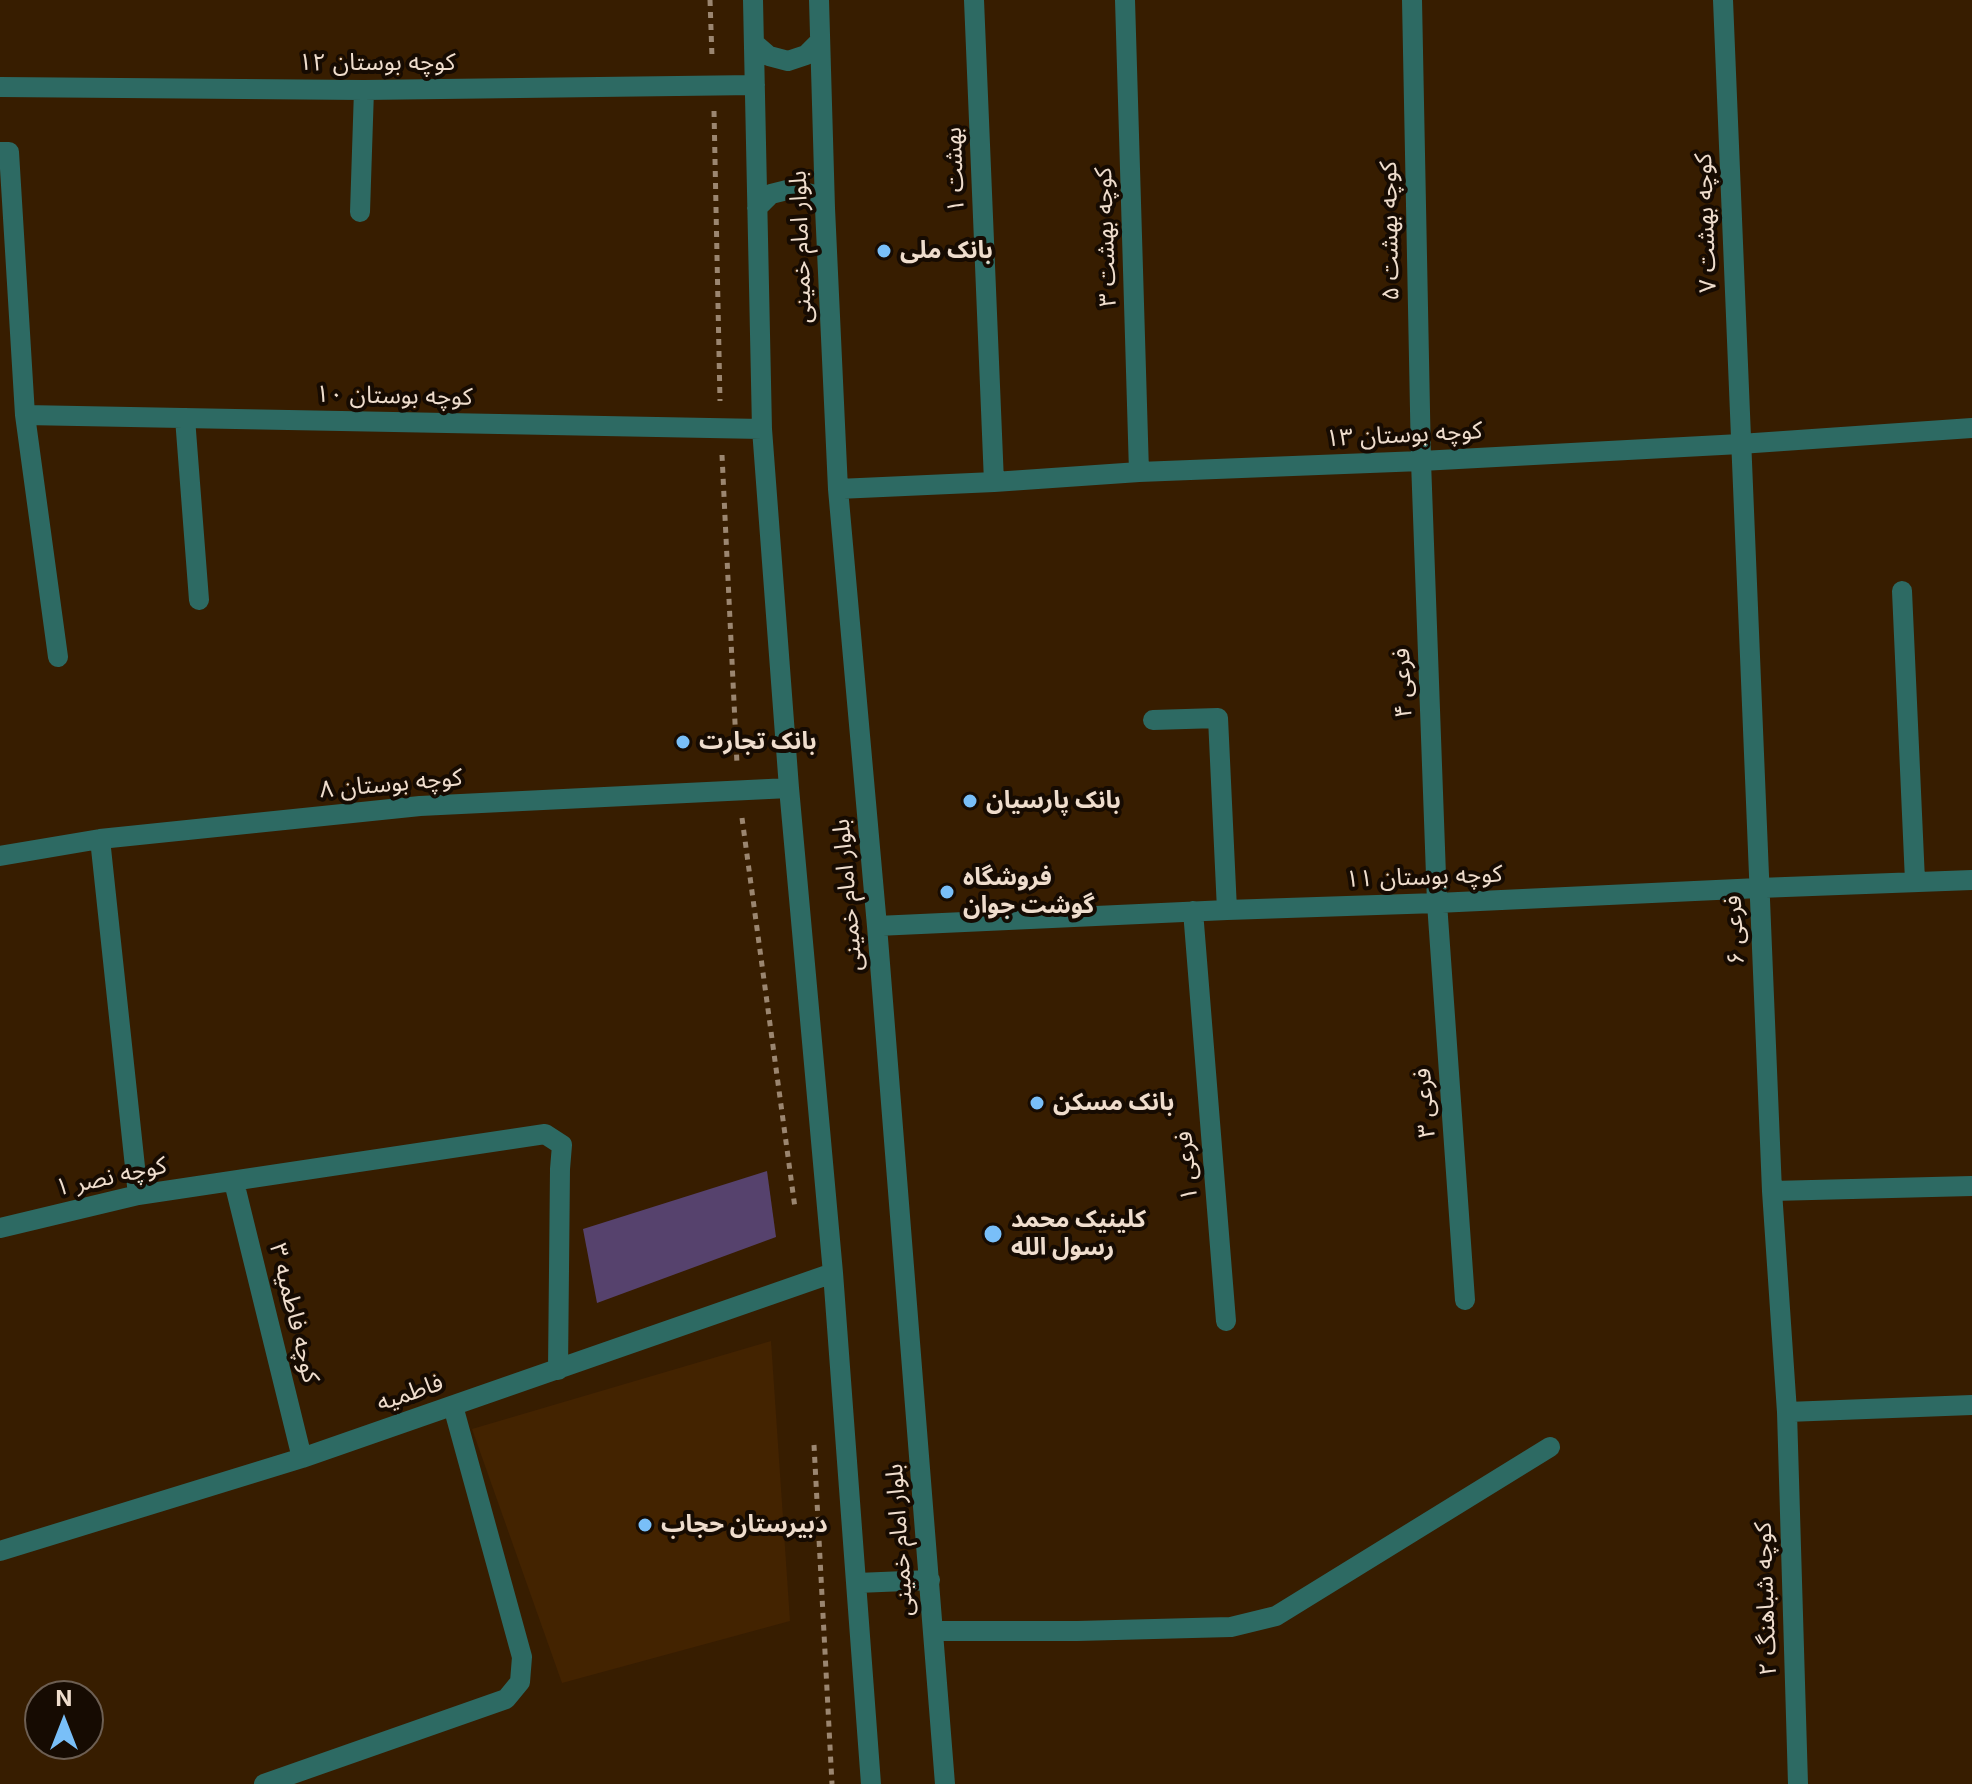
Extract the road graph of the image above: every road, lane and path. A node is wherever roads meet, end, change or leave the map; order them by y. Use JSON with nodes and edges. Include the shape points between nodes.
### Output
{"nodes":[{"id":1,"x":710,"y":0,"type":"edge"},
{"id":2,"x":753,"y":0,"type":"edge"},
{"id":3,"x":819,"y":0,"type":"edge"},
{"id":4,"x":974,"y":0,"type":"edge"},
{"id":5,"x":1125,"y":0,"type":"edge"},
{"id":6,"x":1412,"y":0,"type":"edge"},
{"id":7,"x":1723,"y":0,"type":"edge"},
{"id":8,"x":820,"y":41,"type":"junction"},
{"id":9,"x":754,"y":43,"type":"junction"},
{"id":10,"x":755,"y":85,"type":"junction"},
{"id":11,"x":713,"y":86,"type":"junction"},
{"id":12,"x":0,"y":87,"type":"edge"},
{"id":13,"x":364,"y":90,"type":"junction"},
{"id":14,"x":5,"y":152,"type":"edge"},
{"id":15,"x":757,"y":208,"type":"junction"},
{"id":16,"x":825,"y":208,"type":"junction"},
{"id":17,"x":360,"y":212,"type":"dead end"},
{"id":18,"x":25,"y":415,"type":"junction"},
{"id":19,"x":185,"y":418,"type":"junction"},
{"id":20,"x":1972,"y":428,"type":"edge"},
{"id":21,"x":721,"y":429,"type":"junction"},
{"id":22,"x":762,"y":429,"type":"junction"},
{"id":23,"x":1740,"y":444,"type":"junction"},
{"id":24,"x":1421,"y":461,"type":"junction"},
{"id":25,"x":1139,"y":472,"type":"junction"},
{"id":26,"x":994,"y":482,"type":"junction"},
{"id":27,"x":838,"y":489,"type":"junction"},
{"id":28,"x":1902,"y":591,"type":"dead end"},
{"id":29,"x":199,"y":600,"type":"dead end"},
{"id":30,"x":58,"y":657,"type":"dead end"},
{"id":31,"x":1153,"y":720,"type":"dead end"},
{"id":32,"x":789,"y":788,"type":"junction"},
{"id":33,"x":738,"y":791,"type":"junction"},
{"id":34,"x":100,"y":839,"type":"junction"},
{"id":35,"x":0,"y":856,"type":"edge"},
{"id":36,"x":1972,"y":880,"type":"edge"},
{"id":37,"x":1915,"y":881,"type":"junction"},
{"id":38,"x":1759,"y":888,"type":"junction"},
{"id":39,"x":1437,"y":903,"type":"junction"},
{"id":40,"x":1227,"y":910,"type":"junction"},
{"id":41,"x":1193,"y":911,"type":"junction"},
{"id":42,"x":877,"y":926,"type":"junction"},
{"id":43,"x":234,"y":1182,"type":"junction"},
{"id":44,"x":1972,"y":1186,"type":"edge"},
{"id":45,"x":1772,"y":1191,"type":"junction"},
{"id":46,"x":138,"y":1195,"type":"junction"},
{"id":47,"x":797,"y":1222,"type":"dead end"},
{"id":48,"x":0,"y":1228,"type":"edge"},
{"id":49,"x":833,"y":1273,"type":"junction"},
{"id":50,"x":1465,"y":1300,"type":"dead end"},
{"id":51,"x":1226,"y":1321,"type":"dead end"},
{"id":52,"x":558,"y":1370,"type":"junction"},
{"id":53,"x":1972,"y":1405,"type":"edge"},
{"id":54,"x":453,"y":1406,"type":"junction"},
{"id":55,"x":1787,"y":1412,"type":"junction"},
{"id":56,"x":814,"y":1442,"type":"dead end"},
{"id":57,"x":1550,"y":1447,"type":"dead end"},
{"id":58,"x":302,"y":1458,"type":"junction"},
{"id":59,"x":849,"y":1488,"type":"junction"},
{"id":60,"x":816,"y":1490,"type":"junction"},
{"id":61,"x":0,"y":1551,"type":"edge"},
{"id":62,"x":930,"y":1580,"type":"junction"},
{"id":63,"x":857,"y":1583,"type":"junction"},
{"id":64,"x":933,"y":1631,"type":"junction"},
{"id":65,"x":264,"y":1784,"type":"edge"},
{"id":66,"x":832,"y":1784,"type":"edge"},
{"id":67,"x":871,"y":1784,"type":"edge"},
{"id":68,"x":945,"y":1784,"type":"edge"},
{"id":69,"x":1798,"y":1784,"type":"edge"}],
"edges":[{"from":1,"to":11,"type":"path"},
{"from":2,"to":9,"type":"street","name":"بلوار امام خمینی"},
{"from":3,"to":8,"type":"street","name":"بلوار امام خمینی"},
{"from":4,"to":26,"type":"street","name":"بهشت ۱"},
{"from":5,"to":25,"type":"street","name":"کوچه بهشت ۳"},
{"from":6,"to":24,"type":"street","name":"کوچه بهشت ۵"},
{"from":7,"to":23,"type":"street","name":"کوچه بهشت ۷"},
{"from":8,"to":9,"type":"street","via":[[806,55],[788,61],[769,56]]},
{"from":8,"to":16,"type":"street","name":"بلوار امام خمینی"},
{"from":9,"to":10,"type":"street","name":"بلوار امام خمینی"},
{"from":10,"to":11,"type":"street","name":"کوچه بوستان ۱۲"},
{"from":10,"to":15,"type":"street","name":"بلوار امام خمینی"},
{"from":11,"to":13,"type":"street","name":"کوچه بوستان ۱۲"},
{"from":11,"to":21,"type":"path"},
{"from":12,"to":13,"type":"street","name":"کوچه بوستان ۱۲"},
{"from":13,"to":17,"type":"street"},
{"from":14,"to":18,"type":"street"},
{"from":15,"to":16,"type":"street","via":[[771,194],[791,189],[811,194]]},
{"from":15,"to":22,"type":"street","name":"بلوار امام خمینی"},
{"from":16,"to":27,"type":"street","name":"بلوار امام خمینی"},
{"from":18,"to":19,"type":"street","name":"کوچه بوستان ۱۰"},
{"from":18,"to":30,"type":"street"},
{"from":19,"to":21,"type":"street","name":"کوچه بوستان ۱۰"},
{"from":19,"to":29,"type":"street"},
{"from":20,"to":23,"type":"street","name":"کوچه بوستان ۱۳"},
{"from":21,"to":22,"type":"street","name":"کوچه بوستان ۱۰"},
{"from":21,"to":33,"type":"path"},
{"from":22,"to":32,"type":"street","name":"بلوار امام خمینی"},
{"from":23,"to":24,"type":"street","name":"کوچه بوستان ۱۳"},
{"from":23,"to":38,"type":"street","name":"فرعی ۶"},
{"from":24,"to":25,"type":"street","name":"کوچه بوستان ۱۳"},
{"from":24,"to":39,"type":"street","name":"فرعی ۴"},
{"from":25,"to":26,"type":"street","name":"کوچه بوستان ۱۳"},
{"from":26,"to":27,"type":"street","name":"کوچه بوستان ۱۳"},
{"from":27,"to":42,"type":"street","name":"بلوار امام خمینی"},
{"from":28,"to":37,"type":"street"},
{"from":31,"to":40,"type":"street","via":[[1218,718]]},
{"from":32,"to":33,"type":"street","name":"کوچه بوستان ۸"},
{"from":32,"to":49,"type":"street","name":"بلوار امام خمینی"},
{"from":33,"to":34,"type":"street","name":"کوچه بوستان ۸","via":[[420,806]]},
{"from":33,"to":47,"type":"path"},
{"from":34,"to":35,"type":"street","name":"کوچه بوستان ۸"},
{"from":34,"to":46,"type":"street"},
{"from":36,"to":37,"type":"street","name":"کوچه بوستان ۱۱"},
{"from":37,"to":38,"type":"street","name":"کوچه بوستان ۱۱"},
{"from":38,"to":39,"type":"street","name":"کوچه بوستان ۱۱"},
{"from":38,"to":45,"type":"street","name":"فرعی ۶"},
{"from":39,"to":40,"type":"street","name":"کوچه بوستان ۱۱"},
{"from":39,"to":50,"type":"street","name":"فرعی ۳"},
{"from":40,"to":41,"type":"street","name":"کوچه بوستان ۱۱"},
{"from":41,"to":42,"type":"street","name":"کوچه بوستان ۱۱"},
{"from":41,"to":51,"type":"street","name":"فرعی ۱"},
{"from":42,"to":62,"type":"street","name":"بلوار امام خمینی"},
{"from":43,"to":46,"type":"street","name":"کوچه نصر ۱"},
{"from":43,"to":52,"type":"street","name":"کوچه نصر ۱","via":[[545,1134],[562,1145]]},
{"from":43,"to":58,"type":"street","name":"کوچه فاطمیه ۳"},
{"from":44,"to":45,"type":"street"},
{"from":45,"to":55,"type":"street","name":"فرعی ۶"},
{"from":46,"to":48,"type":"street","name":"کوچه نصر ۱"},
{"from":49,"to":52,"type":"street","name":"فاطمیه"},
{"from":49,"to":59,"type":"street","name":"بلوار امام خمینی"},
{"from":52,"to":54,"type":"street","name":"فاطمیه"},
{"from":53,"to":55,"type":"street"},
{"from":54,"to":58,"type":"street","name":"فاطمیه"},
{"from":54,"to":65,"type":"street","via":[[522,1657],[520,1682],[506,1699]]},
{"from":55,"to":69,"type":"street","name":"کوچه شباهنگ ۲"},
{"from":56,"to":60,"type":"path"},
{"from":57,"to":64,"type":"street","via":[[1276,1616],[1231,1627]]},
{"from":58,"to":61,"type":"street","name":"فاطمیه"},
{"from":59,"to":60,"type":"path"},
{"from":59,"to":63,"type":"street","name":"بلوار امام خمینی"},
{"from":60,"to":66,"type":"path"},
{"from":62,"to":63,"type":"street"},
{"from":62,"to":64,"type":"street","name":"بلوار امام خمینی"},
{"from":63,"to":67,"type":"street","name":"بلوار امام خمینی"},
{"from":64,"to":68,"type":"street","name":"بلوار امام خمینی"}]}
